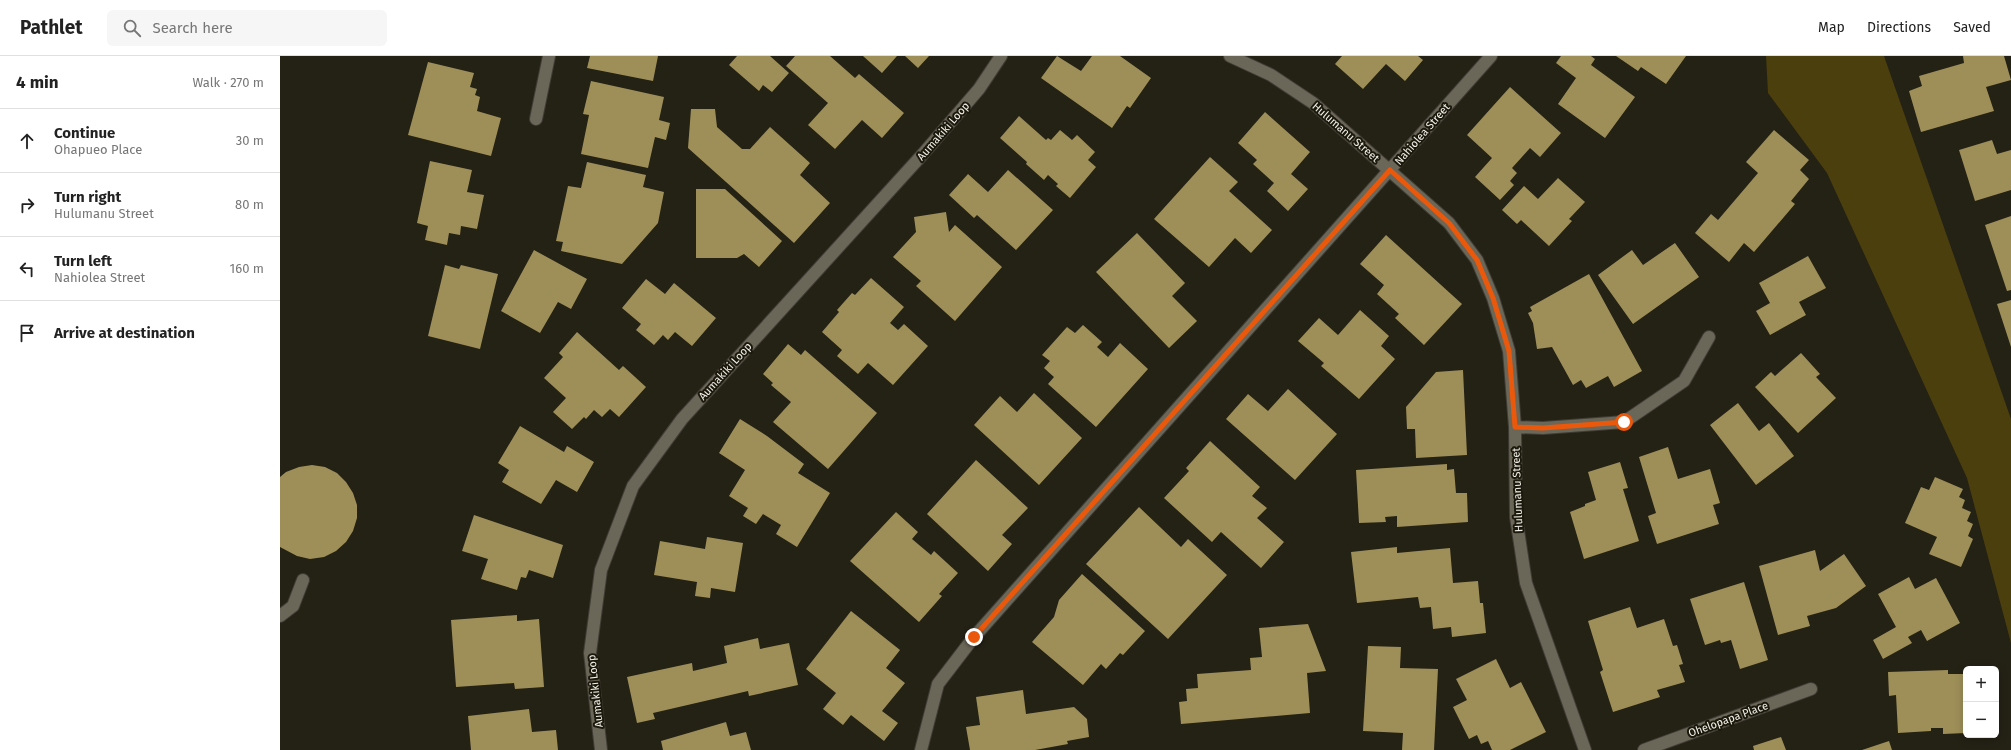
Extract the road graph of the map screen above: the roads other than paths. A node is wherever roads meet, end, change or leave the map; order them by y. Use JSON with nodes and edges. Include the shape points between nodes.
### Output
{"nodes":[{"id":1,"x":549,"y":56,"type":"edge"},
{"id":2,"x":1001,"y":56,"type":"edge"},
{"id":3,"x":1230,"y":56,"type":"edge"},
{"id":4,"x":1492,"y":56,"type":"edge"},
{"id":5,"x":536,"y":119,"type":"dead end"},
{"id":6,"x":1390,"y":170,"type":"junction"},
{"id":7,"x":1709,"y":337,"type":"dead end"},
{"id":8,"x":1515,"y":427,"type":"junction"},
{"id":9,"x":303,"y":580,"type":"dead end"},
{"id":10,"x":280,"y":616,"type":"edge"},
{"id":11,"x":1812,"y":689,"type":"dead end"},
{"id":12,"x":601,"y":750,"type":"edge"},
{"id":13,"x":921,"y":750,"type":"edge"},
{"id":14,"x":1585,"y":750,"type":"edge"},
{"id":15,"x":1644,"y":750,"type":"edge"}],
"edges":[{"from":1,"to":5,"type":"street"},
{"from":2,"to":12,"type":"street","name":"Aumakiki Loop","via":[[980,89],[922,155],[682,419],[633,486],[601,570],[590,653]]},
{"from":3,"to":6,"type":"street","name":"Hulumanu Street","via":[[1271,75],[1313,103]]},
{"from":4,"to":6,"type":"street","name":"Nahiolea Street"},
{"from":6,"to":8,"type":"street","name":"Hulumanu Street","via":[[1449,223],[1477,260],[1493,298],[1509,351]]},
{"from":6,"to":13,"type":"street","name":"Nahiolea Street","via":[[974,637],[938,684]]},
{"from":7,"to":8,"type":"street","via":[[1684,381],[1624,422],[1543,428]]},
{"from":8,"to":14,"type":"street","name":"Hulumanu Street","via":[[1516,517],[1526,582]]},
{"from":9,"to":10,"type":"street","via":[[293,606]]},
{"from":11,"to":15,"type":"street","name":"Ohelopapa Place"}]}
